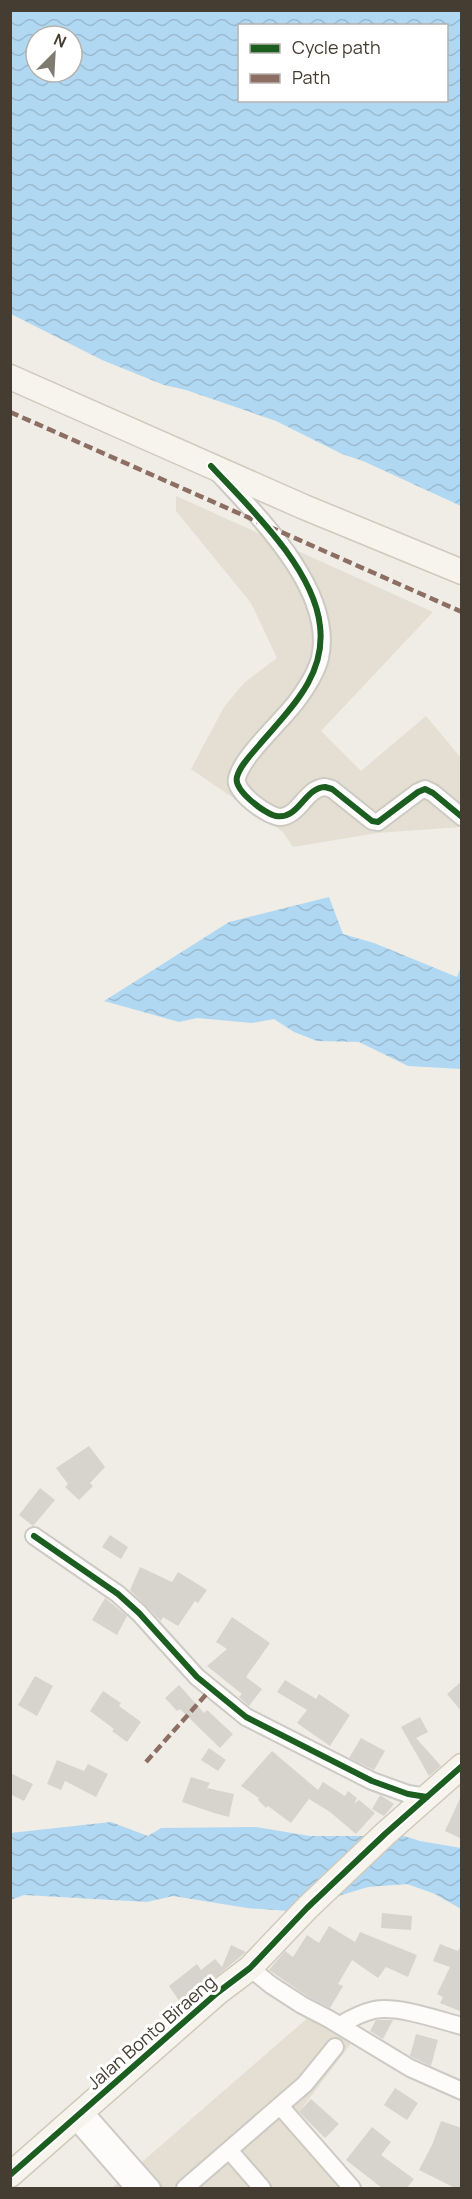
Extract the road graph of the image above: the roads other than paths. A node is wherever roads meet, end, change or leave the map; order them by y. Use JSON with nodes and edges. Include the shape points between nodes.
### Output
{"nodes":[{"id":1,"x":10,"y":377,"type":"edge"},
{"id":2,"x":211,"y":466,"type":"junction"},
{"id":3,"x":462,"y":572,"type":"edge"},
{"id":4,"x":462,"y":817,"type":"edge"},
{"id":5,"x":34,"y":1536,"type":"dead end"},
{"id":6,"x":462,"y":1766,"type":"edge"},
{"id":7,"x":427,"y":1797,"type":"junction"},
{"id":8,"x":250,"y":1968,"type":"junction"},
{"id":9,"x":340,"y":2025,"type":"junction"},
{"id":10,"x":462,"y":2026,"type":"edge"},
{"id":11,"x":335,"y":2047,"type":"dead end"},
{"id":12,"x":462,"y":2091,"type":"edge"},
{"id":13,"x":280,"y":2106,"type":"junction"},
{"id":14,"x":79,"y":2115,"type":"junction"},
{"id":15,"x":229,"y":2150,"type":"junction"},
{"id":16,"x":10,"y":2175,"type":"edge"},
{"id":17,"x":134,"y":2188,"type":"edge"},
{"id":18,"x":152,"y":2188,"type":"edge"},
{"id":19,"x":185,"y":2188,"type":"edge"},
{"id":20,"x":262,"y":2188,"type":"edge"},
{"id":21,"x":352,"y":2188,"type":"edge"}],
"edges":[{"from":1,"to":2,"type":"street"},
{"from":2,"to":3,"type":"street"},
{"from":2,"to":4,"type":"street","via":[[267,525],[297,569],[313,598],[320,626],[320,657],[315,672],[296,702],[245,762],[236,778],[238,789],[274,816],[282,817],[313,791],[325,787],[378,822],[425,789]]},
{"from":5,"to":7,"type":"street","via":[[118,1594],[197,1677],[246,1717],[372,1781]]},
{"from":6,"to":7,"type":"street","name":"Jalan Bonto Biraeng"},
{"from":7,"to":8,"type":"street","name":"Jalan Bonto Biraeng","via":[[307,1908]]},
{"from":8,"to":9,"type":"street","via":[[302,2006]]},
{"from":8,"to":14,"type":"street","name":"Jalan Bonto Biraeng"},
{"from":9,"to":10,"type":"street","via":[[377,2009]]},
{"from":9,"to":12,"type":"street","via":[[410,2068]]},
{"from":11,"to":13,"type":"street","via":[[305,2084]]},
{"from":13,"to":15,"type":"street"},
{"from":13,"to":21,"type":"street"},
{"from":14,"to":16,"type":"street","name":"Jalan Bonto Biraeng"},
{"from":14,"to":17,"type":"street"},
{"from":14,"to":18,"type":"street"},
{"from":15,"to":19,"type":"street"},
{"from":15,"to":20,"type":"street"}]}
